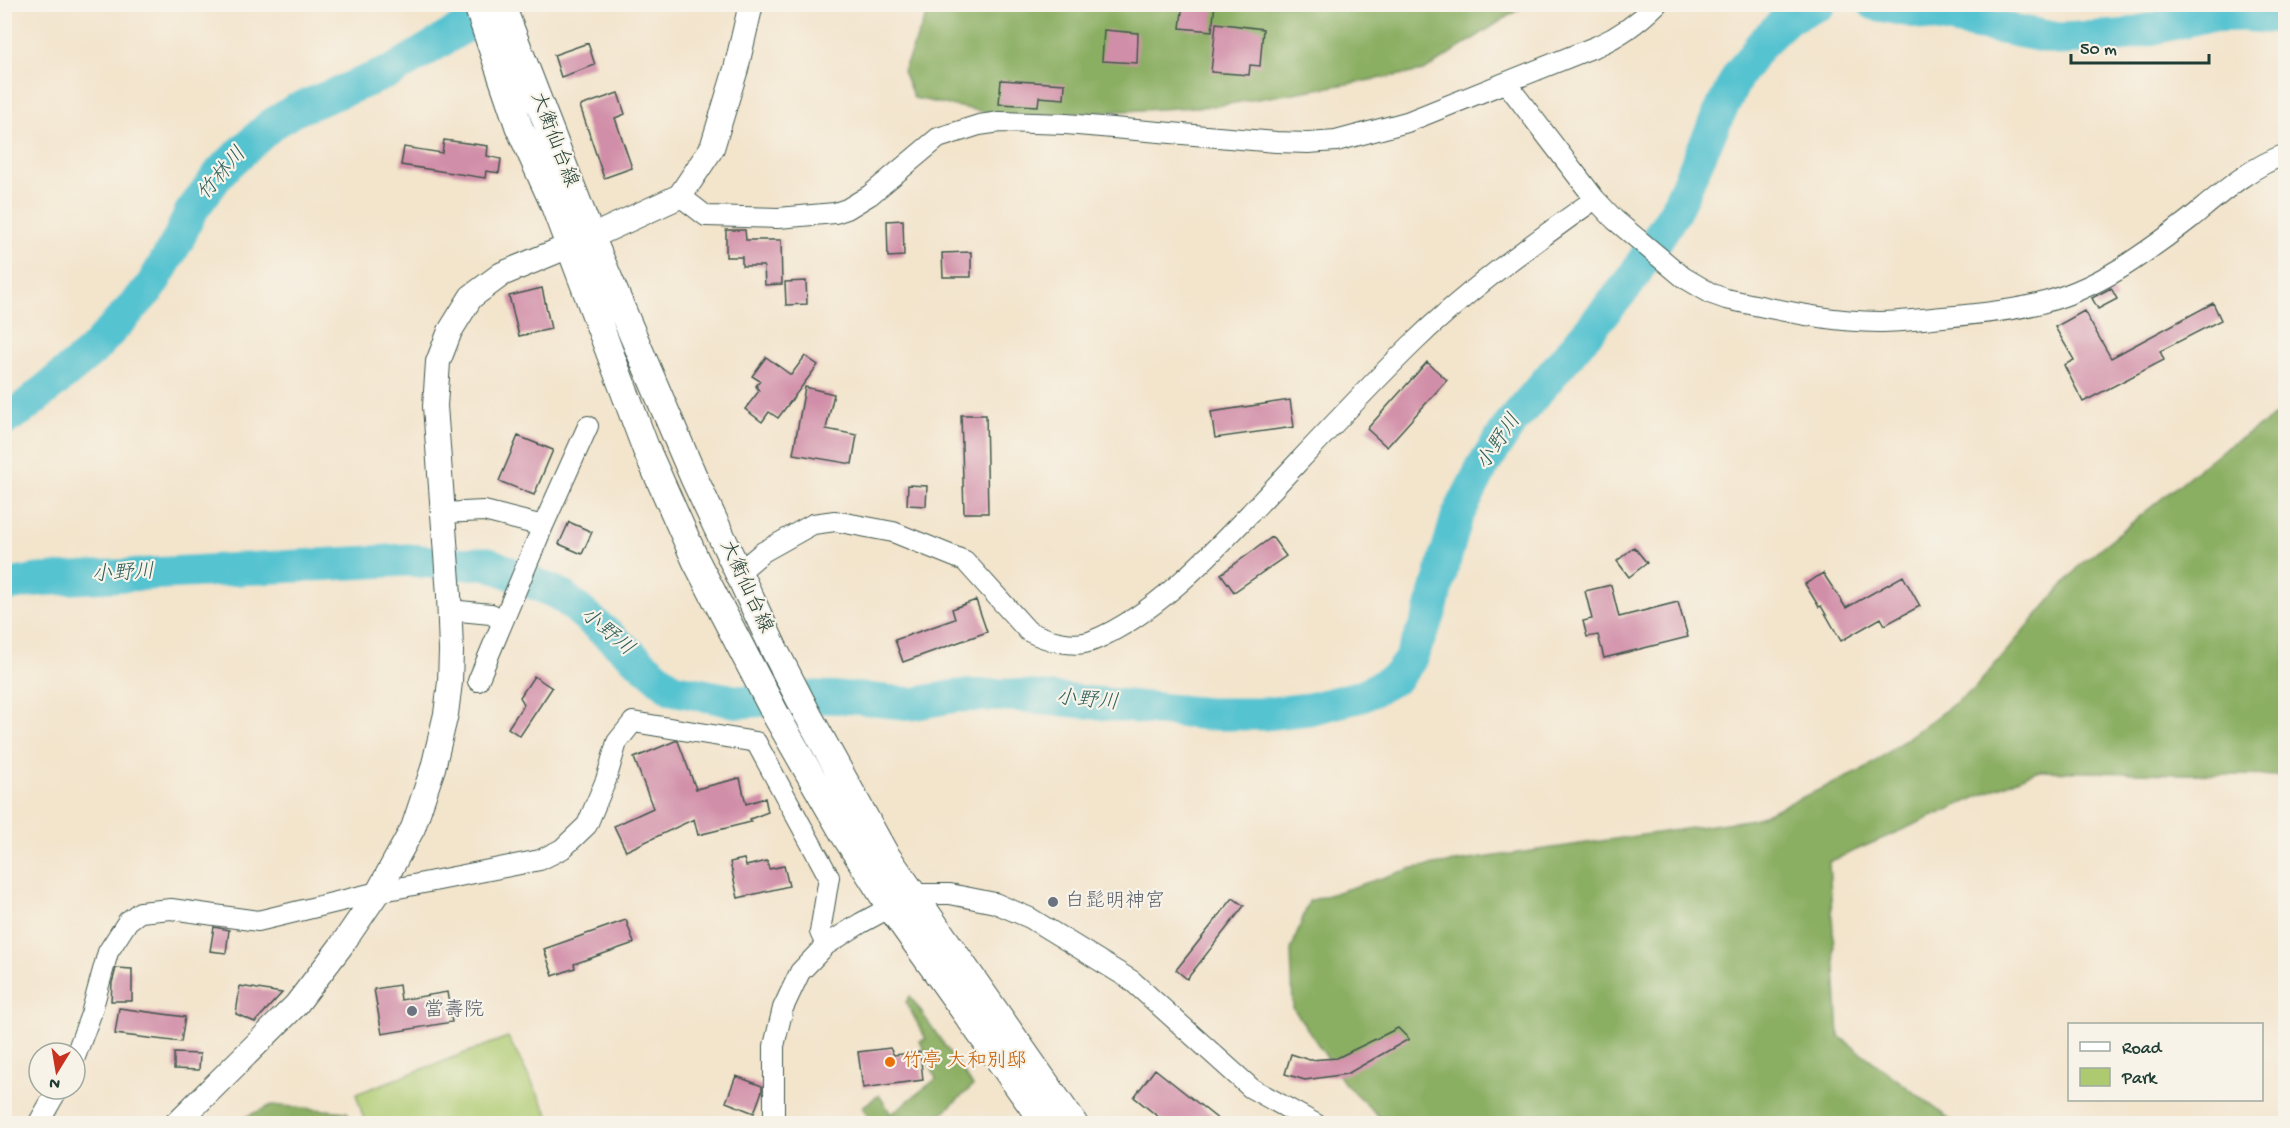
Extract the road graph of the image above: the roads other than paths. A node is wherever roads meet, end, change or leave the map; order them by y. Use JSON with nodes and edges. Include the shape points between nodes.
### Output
{"nodes":[{"id":1,"x":477,"y":4,"type":"edge"},
{"id":2,"x":501,"y":4,"type":"edge"},
{"id":3,"x":751,"y":4,"type":"edge"},
{"id":4,"x":1657,"y":4,"type":"edge"},
{"id":5,"x":504,"y":46,"type":"junction"},
{"id":6,"x":1507,"y":84,"type":"junction"},
{"id":7,"x":2286,"y":154,"type":"edge"},
{"id":8,"x":680,"y":195,"type":"junction"},
{"id":9,"x":1595,"y":199,"type":"junction"},
{"id":10,"x":580,"y":242,"type":"junction"},
{"id":11,"x":588,"y":426,"type":"dead end"},
{"id":12,"x":442,"y":521,"type":"junction"},
{"id":13,"x":541,"y":533,"type":"junction"},
{"id":14,"x":738,"y":573,"type":"junction"},
{"id":15,"x":449,"y":603,"type":"junction"},
{"id":16,"x":503,"y":621,"type":"junction"},
{"id":17,"x":478,"y":681,"type":"dead end"},
{"id":18,"x":378,"y":892,"type":"junction"},
{"id":19,"x":915,"y":894,"type":"junction"},
{"id":20,"x":891,"y":908,"type":"junction"},
{"id":21,"x":826,"y":945,"type":"junction"},
{"id":22,"x":81,"y":1041,"type":"edge"},
{"id":23,"x":51,"y":1101,"type":"edge"},
{"id":24,"x":38,"y":1124,"type":"edge"},
{"id":25,"x":176,"y":1124,"type":"edge"},
{"id":26,"x":774,"y":1124,"type":"edge"},
{"id":27,"x":1045,"y":1124,"type":"edge"},
{"id":28,"x":1074,"y":1124,"type":"edge"},
{"id":29,"x":1316,"y":1124,"type":"edge"}],
"edges":[{"from":1,"to":5,"type":"main road","name":"大衡仙台線"},
{"from":2,"to":5,"type":"main road","name":"大衡仙台線"},
{"from":3,"to":8,"type":"street","via":[[712,148]]},
{"from":4,"to":6,"type":"street","via":[[1612,40]]},
{"from":5,"to":10,"type":"main road","name":"大衡仙台線"},
{"from":6,"to":8,"type":"street","via":[[1407,122],[1354,137],[1308,143],[1027,122],[979,125],[938,138],[870,195],[847,209],[812,216],[706,216]]},
{"from":6,"to":9,"type":"street"},
{"from":7,"to":9,"type":"street","via":[[2241,179],[2164,239],[2081,291],[2035,305],[1981,314],[1880,322],[1812,316],[1726,299],[1671,267],[1625,230]]},
{"from":8,"to":10,"type":"street"},
{"from":9,"to":14,"type":"street","via":[[1525,248],[1411,344],[1217,548],[1168,593],[1091,642],[1075,644],[1028,631],[964,561],[892,532],[835,521],[813,524],[763,552]]},
{"from":10,"to":12,"type":"street","via":[[501,274],[471,297],[450,330],[438,363],[435,406]]},
{"from":10,"to":14,"type":"main road","name":"大衡仙台線"},
{"from":10,"to":20,"type":"main road","name":"大衡仙台線","via":[[646,449],[696,561],[777,717]]},
{"from":11,"to":13,"type":"street"},
{"from":12,"to":13,"type":"street","via":[[483,512]]},
{"from":12,"to":15,"type":"street"},
{"from":13,"to":16,"type":"street"},
{"from":14,"to":19,"type":"main road","name":"大衡仙台線","via":[[808,715],[885,854]]},
{"from":15,"to":16,"type":"street"},
{"from":15,"to":18,"type":"street","via":[[451,651],[446,714],[433,768],[413,828]]},
{"from":16,"to":17,"type":"street"},
{"from":18,"to":21,"type":"street","via":[[540,860],[562,849],[588,825],[617,742],[633,722],[756,742],[829,876],[820,932]]},
{"from":18,"to":22,"type":"street","via":[[258,921],[171,909],[140,912],[128,921],[108,952]]},
{"from":18,"to":25,"type":"street","via":[[296,1005]]},
{"from":19,"to":20,"type":"street"},
{"from":19,"to":28,"type":"main road","name":"大衡仙台線"},
{"from":19,"to":29,"type":"street","via":[[950,894],[984,900],[1030,918],[1131,980],[1251,1088]]},
{"from":20,"to":21,"type":"street"},
{"from":20,"to":27,"type":"main road","name":"大衡仙台線"},
{"from":21,"to":26,"type":"street","via":[[800,972],[783,1008],[774,1046]]},
{"from":23,"to":24,"type":"street"}]}
